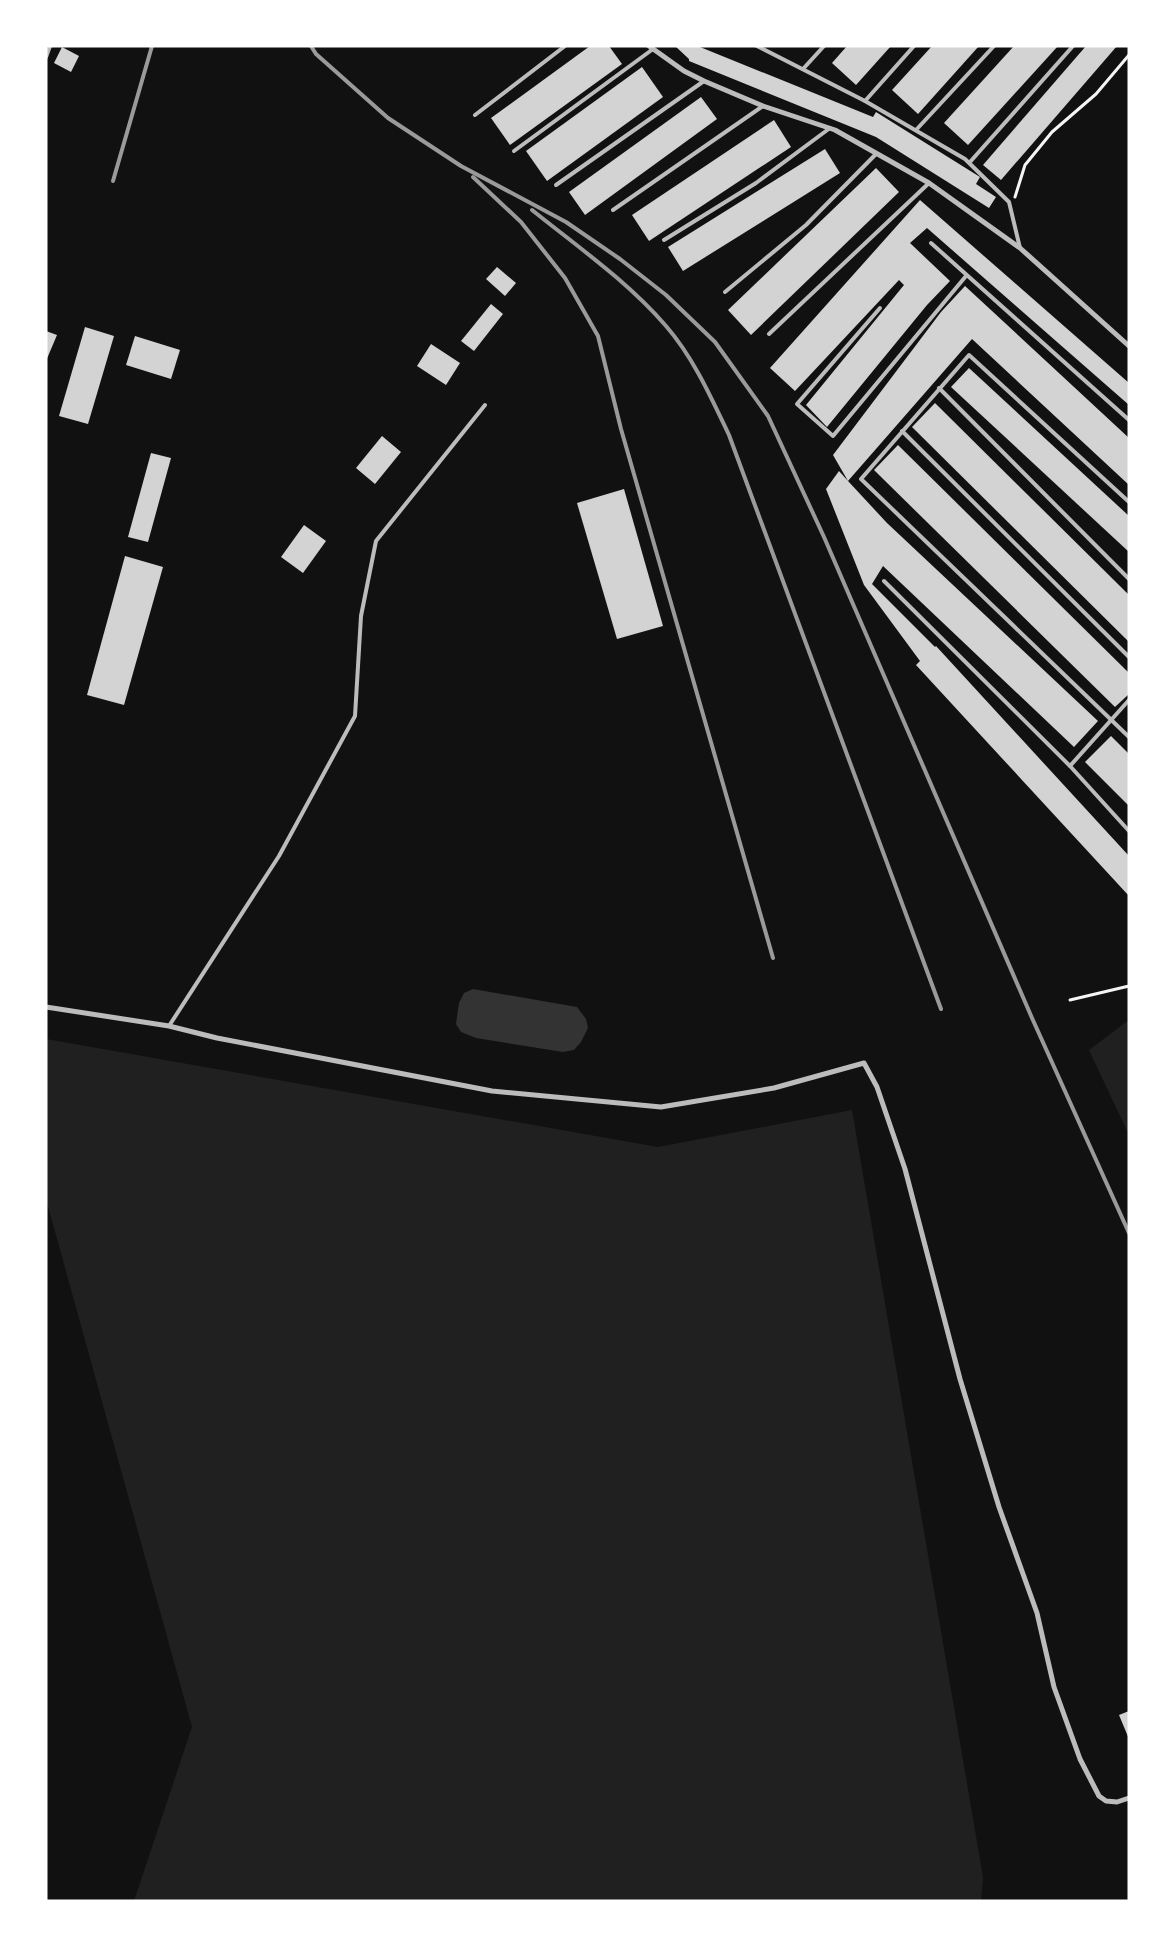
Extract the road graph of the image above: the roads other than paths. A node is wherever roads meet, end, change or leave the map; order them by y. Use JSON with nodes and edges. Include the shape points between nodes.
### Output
{"nodes":[{"id":1,"x":50,"y":46,"type":"edge"},
{"id":2,"x":565,"y":46,"type":"edge"},
{"id":3,"x":757,"y":46,"type":"edge"},
{"id":4,"x":824,"y":46,"type":"edge"},
{"id":5,"x":914,"y":46,"type":"edge"},
{"id":6,"x":994,"y":46,"type":"edge"},
{"id":7,"x":1073,"y":46,"type":"edge"},
{"id":8,"x":651,"y":48,"type":"edge"},
{"id":9,"x":46,"y":57,"type":"edge"},
{"id":10,"x":803,"y":69,"type":"junction"},
{"id":11,"x":704,"y":81,"type":"junction"},
{"id":12,"x":865,"y":101,"type":"junction"},
{"id":13,"x":763,"y":106,"type":"junction"},
{"id":14,"x":475,"y":116,"type":"dead end"},
{"id":15,"x":830,"y":128,"type":"junction"},
{"id":16,"x":916,"y":130,"type":"junction"},
{"id":17,"x":514,"y":151,"type":"dead end"},
{"id":18,"x":876,"y":154,"type":"junction"},
{"id":19,"x":970,"y":162,"type":"junction"},
{"id":20,"x":929,"y":183,"type":"junction"},
{"id":21,"x":556,"y":184,"type":"dead end"},
{"id":22,"x":613,"y":210,"type":"dead end"},
{"id":23,"x":664,"y":240,"type":"dead end"},
{"id":24,"x":931,"y":243,"type":"dead end"},
{"id":25,"x":1020,"y":248,"type":"junction"},
{"id":26,"x":966,"y":276,"type":"junction"},
{"id":27,"x":725,"y":292,"type":"dead end"},
{"id":28,"x":880,"y":308,"type":"dead end"},
{"id":29,"x":769,"y":334,"type":"dead end"},
{"id":30,"x":1129,"y":346,"type":"edge"},
{"id":31,"x":939,"y":388,"type":"junction"},
{"id":32,"x":485,"y":405,"type":"dead end"},
{"id":33,"x":1129,"y":420,"type":"edge"},
{"id":34,"x":902,"y":431,"type":"junction"},
{"id":35,"x":1129,"y":502,"type":"edge"},
{"id":36,"x":1129,"y":579,"type":"edge"},
{"id":37,"x":884,"y":581,"type":"dead end"},
{"id":38,"x":1129,"y":656,"type":"edge"},
{"id":39,"x":1129,"y":700,"type":"edge"},
{"id":40,"x":1111,"y":720,"type":"junction"},
{"id":41,"x":1129,"y":737,"type":"edge"},
{"id":42,"x":1070,"y":766,"type":"junction"},
{"id":43,"x":1129,"y":831,"type":"edge"},
{"id":44,"x":46,"y":1007,"type":"edge"},
{"id":45,"x":170,"y":1026,"type":"junction"},
{"id":46,"x":1129,"y":1798,"type":"edge"}],
"edges":[{"from":1,"to":9,"type":"lane"},
{"from":2,"to":14,"type":"lane"},
{"from":3,"to":10,"type":"lane"},
{"from":4,"to":10,"type":"lane"},
{"from":5,"to":12,"type":"lane"},
{"from":6,"to":16,"type":"lane"},
{"from":7,"to":19,"type":"lane"},
{"from":8,"to":11,"type":"street"},
{"from":8,"to":17,"type":"lane"},
{"from":10,"to":12,"type":"lane"},
{"from":11,"to":13,"type":"street"},
{"from":11,"to":21,"type":"lane"},
{"from":12,"to":16,"type":"lane"},
{"from":13,"to":15,"type":"street"},
{"from":13,"to":22,"type":"lane"},
{"from":15,"to":18,"type":"street"},
{"from":15,"to":23,"type":"lane","via":[[756,182]]},
{"from":16,"to":19,"type":"lane"},
{"from":18,"to":20,"type":"street"},
{"from":18,"to":27,"type":"lane","via":[[806,225]]},
{"from":19,"to":25,"type":"lane","via":[[1009,202]]},
{"from":20,"to":25,"type":"street"},
{"from":20,"to":29,"type":"lane"},
{"from":24,"to":26,"type":"lane"},
{"from":25,"to":30,"type":"street"},
{"from":26,"to":28,"type":"lane","via":[[833,436],[797,404]]},
{"from":26,"to":33,"type":"lane"},
{"from":31,"to":34,"type":"lane"},
{"from":31,"to":35,"type":"lane","via":[[969,355]]},
{"from":31,"to":36,"type":"lane"},
{"from":32,"to":45,"type":"lane","via":[[376,541],[361,616],[355,716],[279,856]]},
{"from":34,"to":38,"type":"lane"},
{"from":34,"to":40,"type":"lane","via":[[861,479]]},
{"from":37,"to":42,"type":"lane"},
{"from":39,"to":40,"type":"lane"},
{"from":40,"to":41,"type":"lane"},
{"from":40,"to":42,"type":"lane"},
{"from":42,"to":43,"type":"lane"},
{"from":44,"to":45,"type":"street"},
{"from":45,"to":46,"type":"street","via":[[492,1091],[661,1107],[774,1088],[864,1063],[877,1087],[905,1170],[960,1379],[1036,1613],[1054,1687],[1080,1759],[1099,1796],[1106,1801],[1117,1802]]}]}
